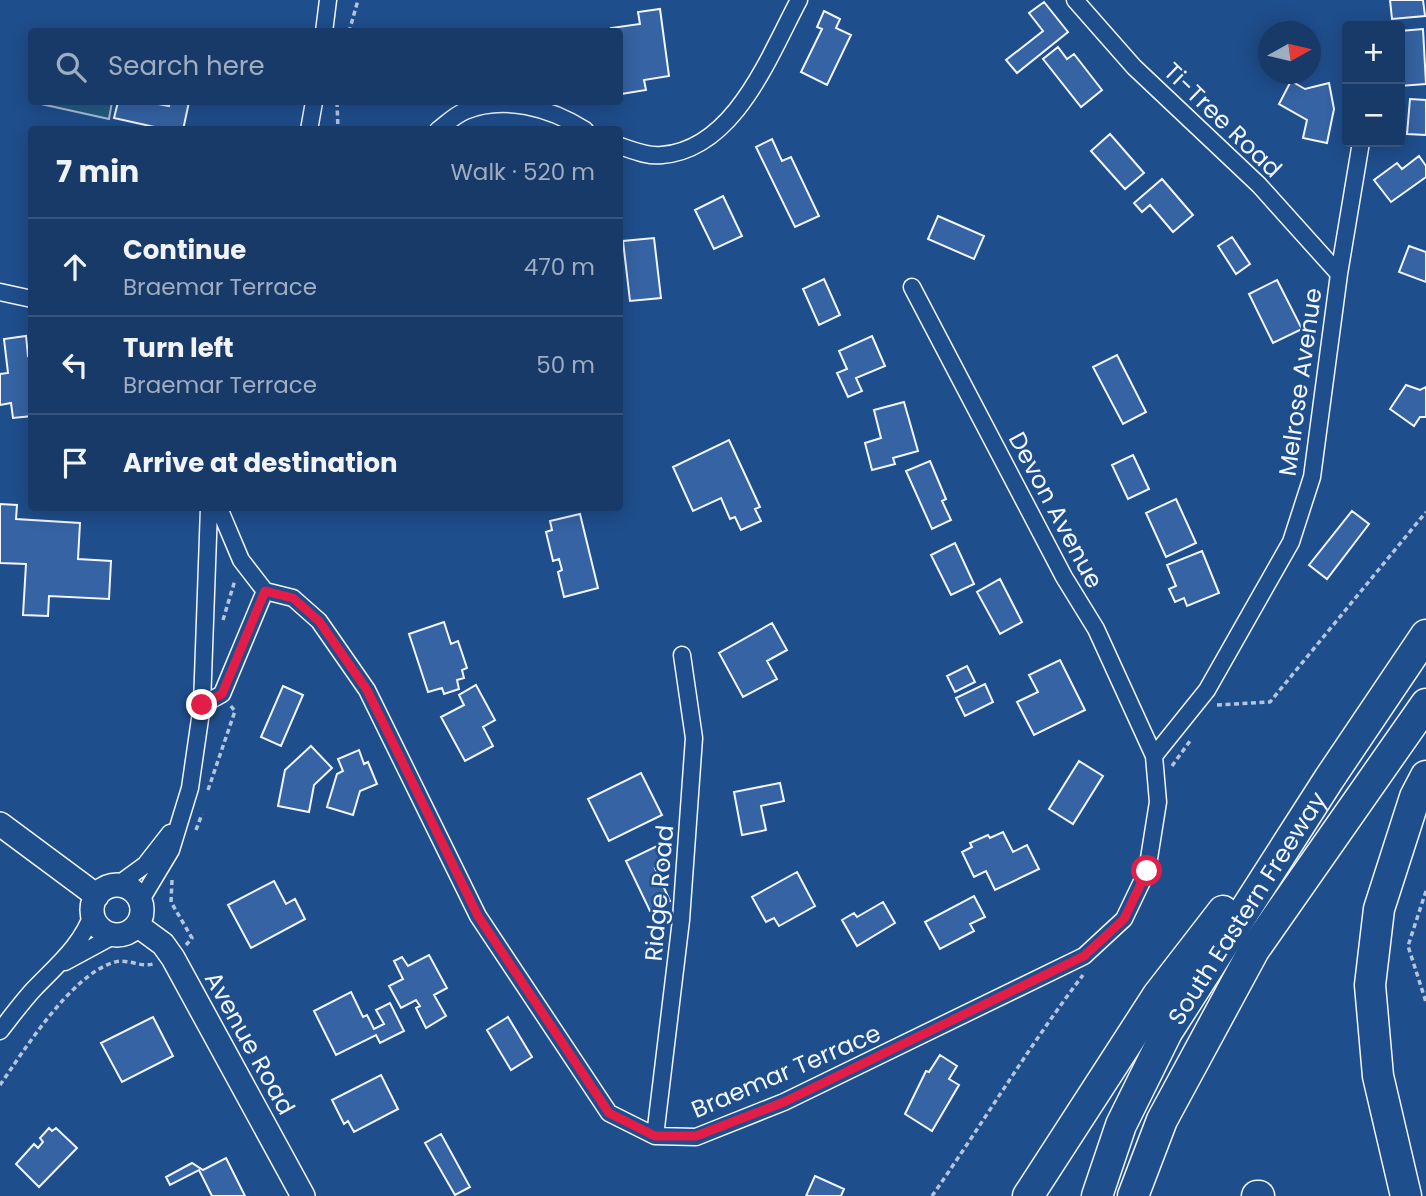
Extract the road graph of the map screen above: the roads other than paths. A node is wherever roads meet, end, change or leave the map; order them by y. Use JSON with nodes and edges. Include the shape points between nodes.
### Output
{"nodes":[{"id":1,"x":328,"y":0,"type":"edge"},
{"id":2,"x":799,"y":0,"type":"edge"},
{"id":3,"x":1075,"y":0,"type":"edge"},
{"id":4,"x":324,"y":28,"type":"edge"},
{"id":5,"x":313,"y":105,"type":"edge"},
{"id":6,"x":500,"y":105,"type":"edge"},
{"id":7,"x":520,"y":105,"type":"edge"},
{"id":8,"x":310,"y":126,"type":"edge"},
{"id":9,"x":444,"y":126,"type":"edge"},
{"id":10,"x":579,"y":126,"type":"edge"},
{"id":11,"x":623,"y":147,"type":"edge"},
{"id":12,"x":1360,"y":147,"type":"edge"},
{"id":13,"x":1339,"y":274,"type":"junction"},
{"id":14,"x":912,"y":287,"type":"dead end"},
{"id":15,"x":0,"y":292,"type":"edge"},
{"id":16,"x":28,"y":298,"type":"edge"},
{"id":17,"x":209,"y":511,"type":"edge"},
{"id":18,"x":220,"y":511,"type":"edge"},
{"id":19,"x":265,"y":591,"type":"junction"},
{"id":20,"x":1426,"y":635,"type":"edge"},
{"id":21,"x":682,"y":654,"type":"dead end"},
{"id":22,"x":1426,"y":704,"type":"edge"},
{"id":23,"x":202,"y":705,"type":"junction"},
{"id":24,"x":1154,"y":757,"type":"junction"},
{"id":25,"x":1426,"y":776,"type":"edge"},
{"id":26,"x":1329,"y":779,"type":"junction"},
{"id":27,"x":182,"y":817,"type":"junction"},
{"id":28,"x":0,"y":824,"type":"edge"},
{"id":29,"x":119,"y":884,"type":"junction"},
{"id":30,"x":141,"y":900,"type":"junction"},
{"id":31,"x":95,"y":904,"type":"junction"},
{"id":32,"x":137,"y":925,"type":"junction"},
{"id":33,"x":115,"y":935,"type":"junction"},
{"id":34,"x":60,"y":965,"type":"junction"},
{"id":35,"x":0,"y":1031,"type":"edge"},
{"id":36,"x":655,"y":1136,"type":"junction"},
{"id":37,"x":303,"y":1196,"type":"edge"},
{"id":38,"x":1028,"y":1196,"type":"edge"},
{"id":39,"x":1097,"y":1196,"type":"edge"},
{"id":40,"x":1133,"y":1196,"type":"edge"},
{"id":41,"x":1406,"y":1196,"type":"edge"}],
"edges":[{"from":1,"to":4,"type":"street"},
{"from":2,"to":11,"type":"street","via":[[738,108],[705,141],[662,155]]},
{"from":3,"to":13,"type":"street","name":"Ti-Tree Road","via":[[1134,67],[1259,185]]},
{"from":5,"to":8,"type":"street"},
{"from":6,"to":9,"type":"street","via":[[465,111]]},
{"from":7,"to":10,"type":"street","via":[[565,117]]},
{"from":12,"to":13,"type":"street","name":"Melrose Avenue"},
{"from":13,"to":24,"type":"street","name":"Melrose Avenue","via":[[1312,477],[1291,542],[1207,690]]},
{"from":14,"to":24,"type":"street","name":"Devon Avenue","via":[[1064,577],[1096,629]]},
{"from":15,"to":16,"type":"street"},
{"from":17,"to":23,"type":"street"},
{"from":18,"to":19,"type":"street","via":[[241,560]]},
{"from":19,"to":23,"type":"street","via":[[222,694]]},
{"from":19,"to":36,"type":"street","name":"Braemar Terrace","via":[[293,598],[319,621],[367,690],[478,916],[609,1113]]},
{"from":20,"to":26,"type":"highway","name":"South Eastern Freeway"},
{"from":21,"to":36,"type":"street","name":"Ridge Road","via":[[694,738],[681,920]]},
{"from":22,"to":40,"type":"highway","name":"South Eastern Freeway","via":[[1254,950],[1162,1121]]},
{"from":23,"to":27,"type":"street"},
{"from":24,"to":36,"type":"street","name":"Braemar Terrace","via":[[1157,802],[1147,871],[1124,919],[1084,956],[784,1102],[696,1136]]},
{"from":25,"to":41,"type":"highway","via":[[1379,909],[1370,985],[1378,1076]]},
{"from":26,"to":38,"type":"highway","via":[[1169,978]]},
{"from":26,"to":39,"type":"highway","name":"South Eastern Freeway","via":[[1167,1032],[1121,1125]]},
{"from":27,"to":29,"type":"street","via":[[145,865]]},
{"from":27,"to":30,"type":"street","via":[[171,850]]},
{"from":28,"to":31,"type":"street"},
{"from":29,"to":30,"type":"street"},
{"from":29,"to":31,"type":"street","via":[[103,889]]},
{"from":30,"to":32,"type":"street","via":[[142,917]]},
{"from":31,"to":33,"type":"street","via":[[100,928]]},
{"from":31,"to":34,"type":"street","via":[[85,931]]},
{"from":32,"to":33,"type":"street"},
{"from":32,"to":37,"type":"street","name":"Avenue Road","via":[[163,944],[173,958]]},
{"from":33,"to":34,"type":"street"},
{"from":34,"to":35,"type":"street"}]}
